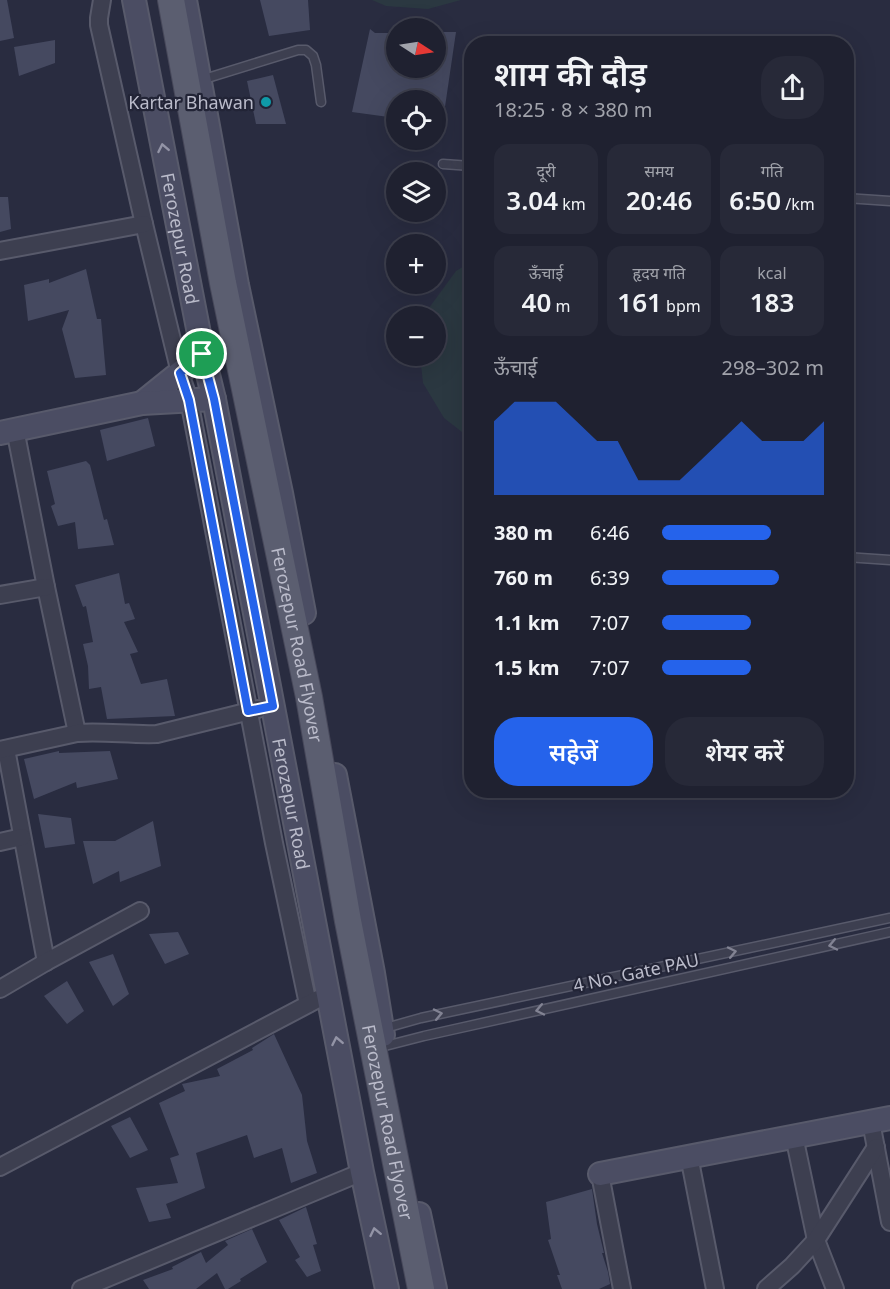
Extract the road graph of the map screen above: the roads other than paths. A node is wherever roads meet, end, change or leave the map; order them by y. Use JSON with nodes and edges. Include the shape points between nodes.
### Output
{"nodes":[{"id":1,"x":102,"y":0,"type":"edge"},
{"id":2,"x":171,"y":0,"type":"edge"},
{"id":3,"x":185,"y":0,"type":"edge"},
{"id":4,"x":139,"y":1,"type":"edge"},
{"id":5,"x":200,"y":80,"type":"junction"},
{"id":6,"x":321,"y":102,"type":"dead end"},
{"id":7,"x":446,"y":164,"type":"edge"},
{"id":8,"x":464,"y":166,"type":"edge"},
{"id":9,"x":854,"y":199,"type":"edge"},
{"id":10,"x":890,"y":201,"type":"edge"},
{"id":11,"x":144,"y":224,"type":"junction"},
{"id":12,"x":0,"y":251,"type":"edge"},
{"id":13,"x":202,"y":354,"type":"junction"},
{"id":14,"x":180,"y":373,"type":"junction"},
{"id":15,"x":214,"y":399,"type":"junction"},
{"id":16,"x":189,"y":400,"type":"junction"},
{"id":17,"x":142,"y":403,"type":"junction"},
{"id":18,"x":8,"y":431,"type":"edge"},
{"id":19,"x":854,"y":558,"type":"edge"},
{"id":20,"x":890,"y":560,"type":"edge"},
{"id":21,"x":46,"y":587,"type":"junction"},
{"id":22,"x":0,"y":595,"type":"edge"},
{"id":23,"x":273,"y":706,"type":"junction"},
{"id":24,"x":248,"y":711,"type":"junction"},
{"id":25,"x":77,"y":733,"type":"junction"},
{"id":26,"x":3,"y":750,"type":"edge"},
{"id":27,"x":22,"y":837,"type":"junction"},
{"id":28,"x":0,"y":842,"type":"edge"},
{"id":29,"x":140,"y":911,"type":"dead end"},
{"id":30,"x":890,"y":918,"type":"edge"},
{"id":31,"x":890,"y":932,"type":"edge"},
{"id":32,"x":46,"y":962,"type":"junction"},
{"id":33,"x":0,"y":989,"type":"edge"},
{"id":34,"x":318,"y":999,"type":"junction"},
{"id":35,"x":383,"y":1037,"type":"junction"},
{"id":36,"x":880,"y":1120,"type":"edge"},
{"id":37,"x":794,"y":1136,"type":"junction"},
{"id":38,"x":876,"y":1147,"type":"junction"},
{"id":39,"x":688,"y":1156,"type":"junction"},
{"id":40,"x":0,"y":1167,"type":"edge"},
{"id":41,"x":362,"y":1172,"type":"junction"},
{"id":42,"x":600,"y":1174,"type":"joint"},
{"id":43,"x":890,"y":1222,"type":"edge"},
{"id":44,"x":816,"y":1240,"type":"junction"},
{"id":45,"x":81,"y":1289,"type":"edge"},
{"id":46,"x":387,"y":1289,"type":"edge"},
{"id":47,"x":405,"y":1289,"type":"edge"},
{"id":48,"x":421,"y":1289,"type":"edge"},
{"id":49,"x":435,"y":1289,"type":"edge"},
{"id":50,"x":622,"y":1289,"type":"edge"},
{"id":51,"x":715,"y":1289,"type":"edge"},
{"id":52,"x":766,"y":1289,"type":"edge"},
{"id":53,"x":835,"y":1289,"type":"edge"}],
"edges":[{"from":1,"to":11,"type":"street","via":[[99,25]]},
{"from":2,"to":48,"type":"main road","name":"Ferozepur Road Flyover"},
{"from":3,"to":5,"type":"main road"},
{"from":13,"to":4,"type":"main road","name":"Ferozepur Road","one_way":true},
{"from":4,"to":47,"type":"main road","name":"Ferozepur Road Flyover","via":[[212,302],[246,463]]},
{"from":5,"to":6,"type":"lane","via":[[306,50],[316,64]]},
{"from":5,"to":35,"type":"main road"},
{"from":7,"to":8,"type":"lane"},
{"from":9,"to":10,"type":"lane"},
{"from":11,"to":12,"type":"street"},
{"from":11,"to":14,"type":"street"},
{"from":13,"to":14,"type":"main road"},
{"from":13,"to":15,"type":"main road","name":"Ferozepur Road"},
{"from":14,"to":16,"type":"street"},
{"from":14,"to":17,"type":"main road"},
{"from":15,"to":16,"type":"main road"},
{"from":15,"to":23,"type":"main road","name":"Ferozepur Road"},
{"from":16,"to":17,"type":"main road"},
{"from":16,"to":24,"type":"street"},
{"from":17,"to":18,"type":"main road"},
{"from":18,"to":21,"type":"street"},
{"from":19,"to":20,"type":"lane"},
{"from":21,"to":22,"type":"street"},
{"from":21,"to":25,"type":"street"},
{"from":23,"to":24,"type":"street"},
{"from":23,"to":34,"type":"main road","name":"Ferozepur Road"},
{"from":24,"to":25,"type":"street","via":[[157,734]]},
{"from":24,"to":34,"type":"street"},
{"from":25,"to":26,"type":"street"},
{"from":26,"to":27,"type":"street"},
{"from":27,"to":28,"type":"street"},
{"from":27,"to":32,"type":"street"},
{"from":29,"to":32,"type":"street"},
{"from":35,"to":30,"type":"lane","name":"4 No. Gate PAU","one_way":true,"via":[[421,1018]]},
{"from":31,"to":35,"type":"lane","name":"4 No. Gate PAU","one_way":true,"via":[[436,1033]]},
{"from":32,"to":33,"type":"street"},
{"from":34,"to":40,"type":"street"},
{"from":41,"to":34,"type":"main road","name":"Ferozepur Road","one_way":true},
{"from":35,"to":49,"type":"main road"},
{"from":36,"to":37,"type":"main road"},
{"from":36,"to":38,"type":"street"},
{"from":37,"to":39,"type":"main road"},
{"from":37,"to":44,"type":"street"},
{"from":38,"to":43,"type":"street"},
{"from":38,"to":44,"type":"street"},
{"from":39,"to":42,"type":"main road"},
{"from":39,"to":51,"type":"street"},
{"from":41,"to":45,"type":"street"},
{"from":46,"to":41,"type":"main road","name":"Ferozepur Road","one_way":true},
{"from":42,"to":50,"type":"street"},
{"from":44,"to":52,"type":"street"},
{"from":44,"to":53,"type":"street"}]}
